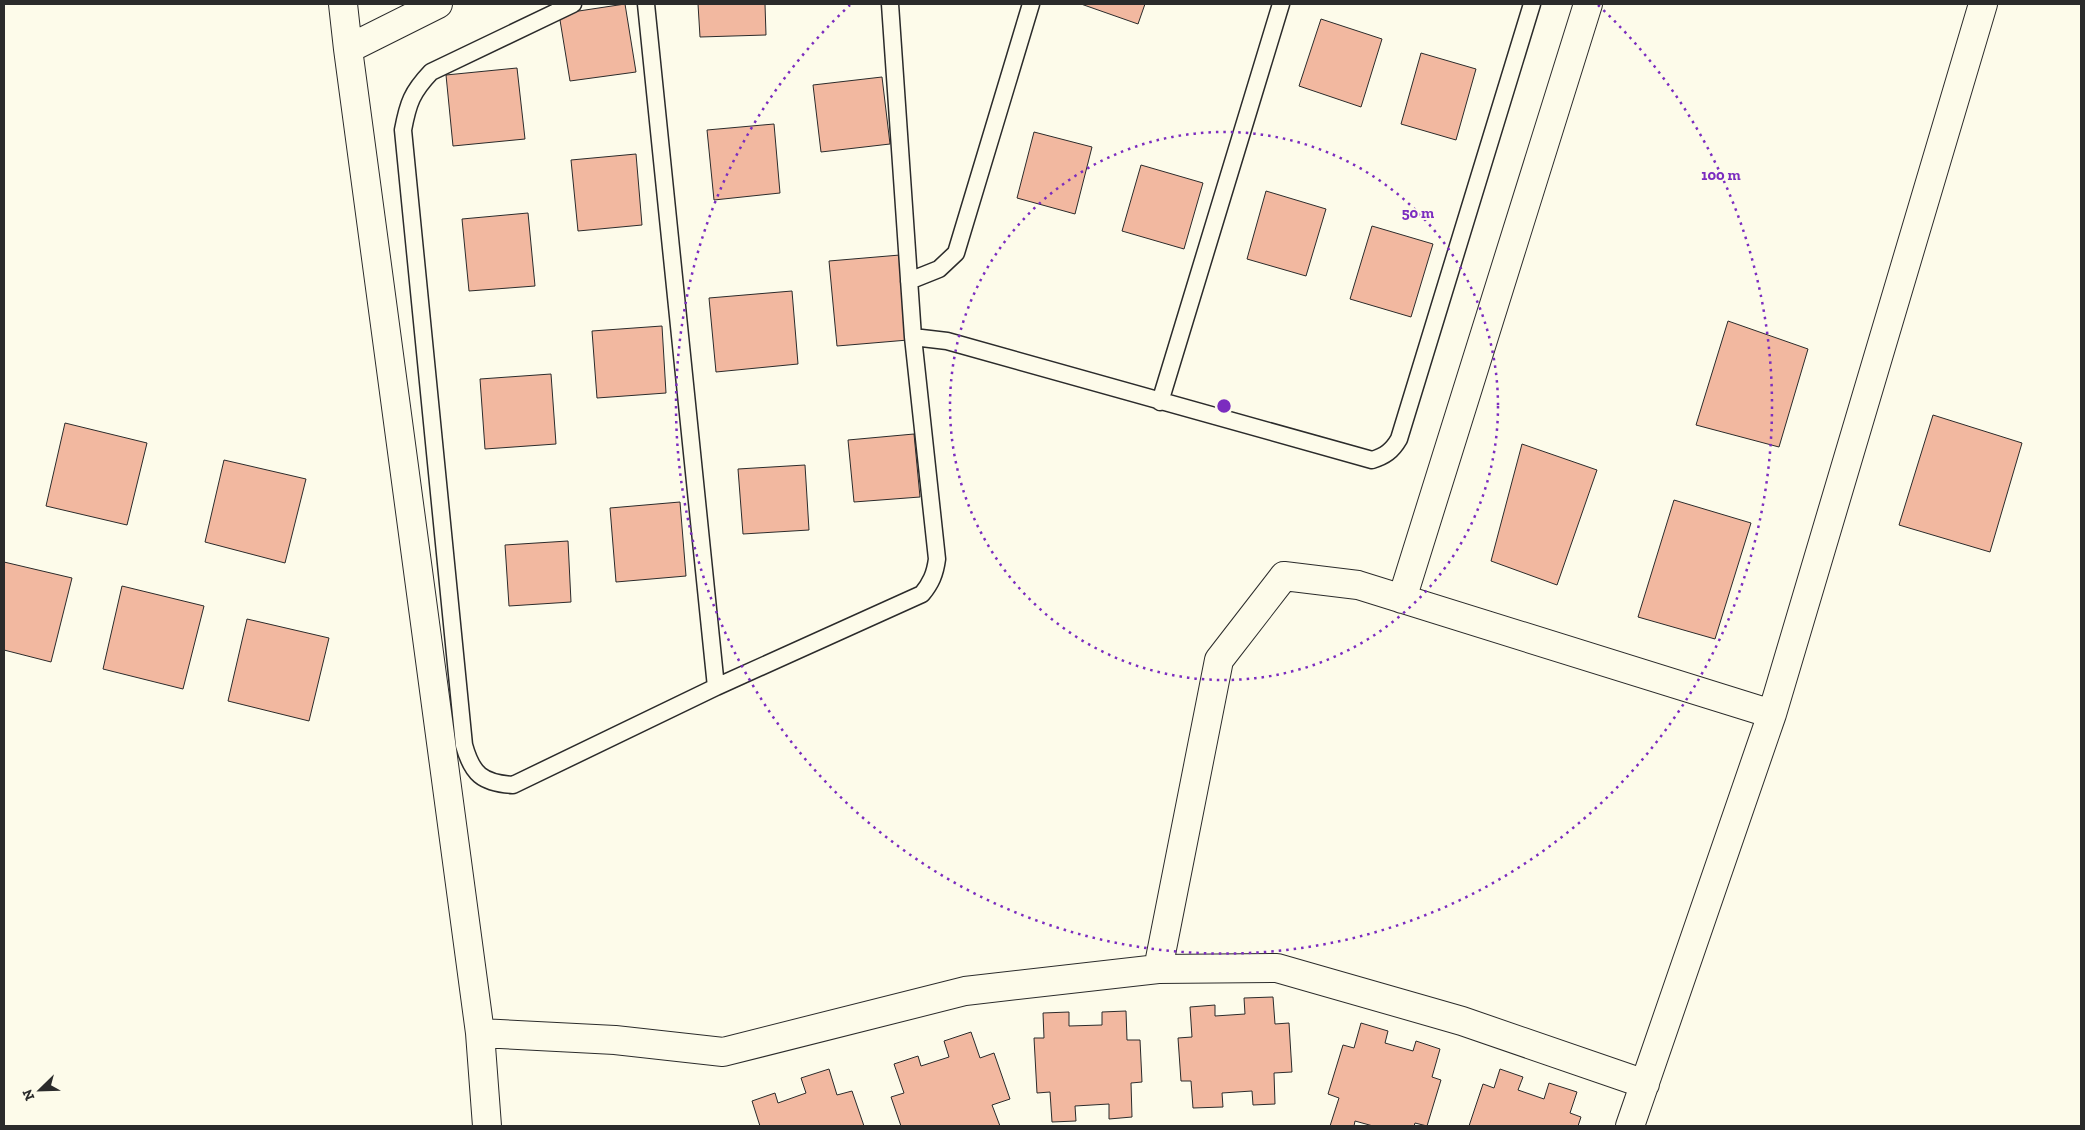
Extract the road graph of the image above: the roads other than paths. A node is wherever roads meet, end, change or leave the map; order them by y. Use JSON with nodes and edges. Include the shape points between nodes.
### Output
{"nodes":[{"id":1,"x":342,"y":4,"type":"edge"},
{"id":2,"x":438,"y":4,"type":"edge"},
{"id":3,"x":573,"y":4,"type":"edge"},
{"id":4,"x":646,"y":4,"type":"edge"},
{"id":5,"x":890,"y":4,"type":"edge"},
{"id":6,"x":1031,"y":4,"type":"edge"},
{"id":7,"x":1281,"y":4,"type":"edge"},
{"id":8,"x":1532,"y":4,"type":"edge"},
{"id":9,"x":1588,"y":4,"type":"edge"},
{"id":10,"x":1984,"y":4,"type":"edge"},
{"id":11,"x":348,"y":49,"type":"junction"},
{"id":12,"x":909,"y":281,"type":"junction"},
{"id":13,"x":913,"y":337,"type":"junction"},
{"id":14,"x":1160,"y":402,"type":"junction"},
{"id":15,"x":1402,"y":599,"type":"junction"},
{"id":16,"x":716,"y":687,"type":"junction"},
{"id":17,"x":1772,"y":714,"type":"junction"},
{"id":18,"x":1158,"y":969,"type":"junction"},
{"id":19,"x":480,"y":1033,"type":"junction"},
{"id":20,"x":1645,"y":1084,"type":"junction"},
{"id":21,"x":487,"y":1126,"type":"edge"},
{"id":22,"x":1630,"y":1126,"type":"edge"}],
"edges":[{"from":1,"to":11,"type":"street"},
{"from":2,"to":11,"type":"street"},
{"from":3,"to":16,"type":"lane","via":[[431,72],[407,106],[403,130],[464,745],[469,764],[479,776],[496,784],[513,785]]},
{"from":4,"to":16,"type":"lane"},
{"from":5,"to":12,"type":"lane"},
{"from":6,"to":12,"type":"lane","via":[[956,253],[939,268]]},
{"from":7,"to":14,"type":"lane"},
{"from":8,"to":14,"type":"lane","via":[[1399,439],[1393,449],[1372,460]]},
{"from":9,"to":15,"type":"street"},
{"from":10,"to":17,"type":"street"},
{"from":11,"to":19,"type":"street"},
{"from":12,"to":13,"type":"lane"},
{"from":13,"to":14,"type":"lane","via":[[947,341]]},
{"from":13,"to":16,"type":"lane","via":[[937,559],[930,584],[922,594]]},
{"from":15,"to":17,"type":"street"},
{"from":15,"to":18,"type":"street","via":[[1358,585],[1284,576],[1219,660]]},
{"from":17,"to":20,"type":"street"},
{"from":18,"to":19,"type":"street","via":[[965,991],[723,1052],[615,1040]]},
{"from":18,"to":20,"type":"street","via":[[1277,968],[1462,1022]]},
{"from":19,"to":21,"type":"street"},
{"from":20,"to":22,"type":"street"}]}
